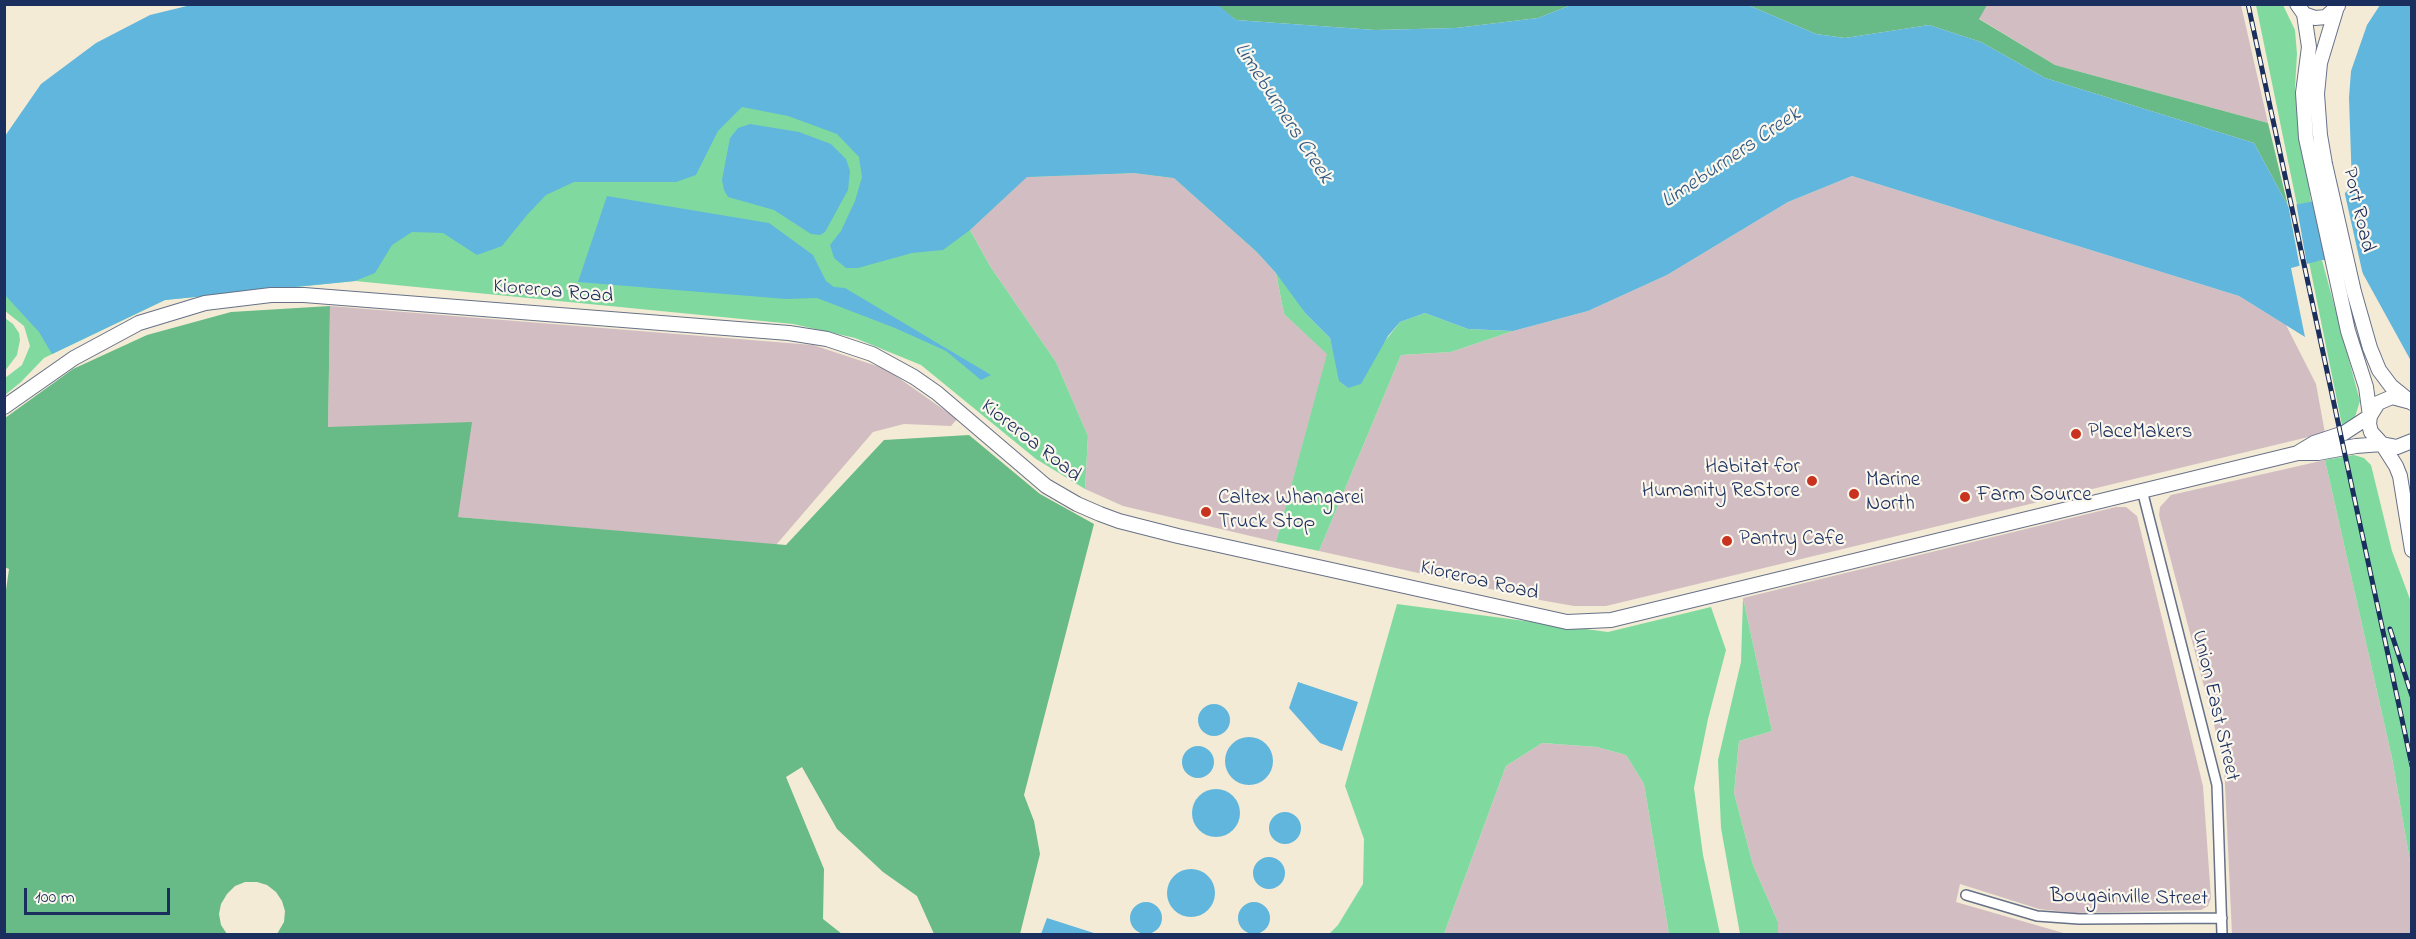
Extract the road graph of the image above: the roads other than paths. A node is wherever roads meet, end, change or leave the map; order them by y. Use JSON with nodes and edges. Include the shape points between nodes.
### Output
{"nodes":[{"id":1,"x":2337,"y":7,"type":"edge"},
{"id":2,"x":2300,"y":9,"type":"edge"},
{"id":3,"x":2318,"y":165,"type":"junction"},
{"id":4,"x":2347,"y":294,"type":"junction"},
{"id":5,"x":2412,"y":404,"type":"edge"},
{"id":6,"x":4,"y":407,"type":"edge"},
{"id":7,"x":2370,"y":416,"type":"junction"},
{"id":8,"x":2412,"y":441,"type":"edge"},
{"id":9,"x":2382,"y":444,"type":"junction"},
{"id":10,"x":2298,"y":453,"type":"junction"},
{"id":11,"x":2142,"y":490,"type":"junction"},
{"id":12,"x":2412,"y":550,"type":"edge"},
{"id":13,"x":1966,"y":895,"type":"dead end"},
{"id":14,"x":2222,"y":918,"type":"junction"},
{"id":15,"x":2222,"y":934,"type":"edge"}],
"edges":[{"from":1,"to":2,"type":"main road","via":[[2321,18]]},
{"from":1,"to":3,"type":"main road","name":"Port Road","via":[[2320,63]]},
{"from":2,"to":3,"type":"main road","name":"Port Road","via":[[2308,47],[2303,93],[2306,138]]},
{"from":3,"to":4,"type":"main road","name":"Port Road"},
{"from":4,"to":5,"type":"main road","name":"Port Road","via":[[2379,370]]},
{"from":4,"to":7,"type":"main road","via":[[2348,331],[2366,387]]},
{"from":5,"to":7,"type":"main road","name":"Port Road","via":[[2400,398],[2384,399]]},
{"from":6,"to":11,"type":"main road","name":"Kioreroa Road","via":[[74,358],[139,323],[206,303],[241,298],[314,296],[789,333],[827,339],[890,363],[937,393],[1046,486],[1119,521],[1567,622],[1634,615]]},
{"from":7,"to":9,"type":"main road","via":[[2371,432]]},
{"from":7,"to":10,"type":"main road","name":"Kioreroa Road","via":[[2344,433]]},
{"from":8,"to":9,"type":"main road","via":[[2397,447]]},
{"from":9,"to":10,"type":"main road","name":"Kioreroa Road"},
{"from":9,"to":12,"type":"main road","via":[[2400,476]]},
{"from":10,"to":11,"type":"main road","name":"Kioreroa Road"},
{"from":11,"to":14,"type":"street","name":"Union East Street","via":[[2217,785]]},
{"from":13,"to":14,"type":"street","name":"Bougainville Street","via":[[2037,916]]},
{"from":14,"to":15,"type":"street","name":"Union East Street"}]}
